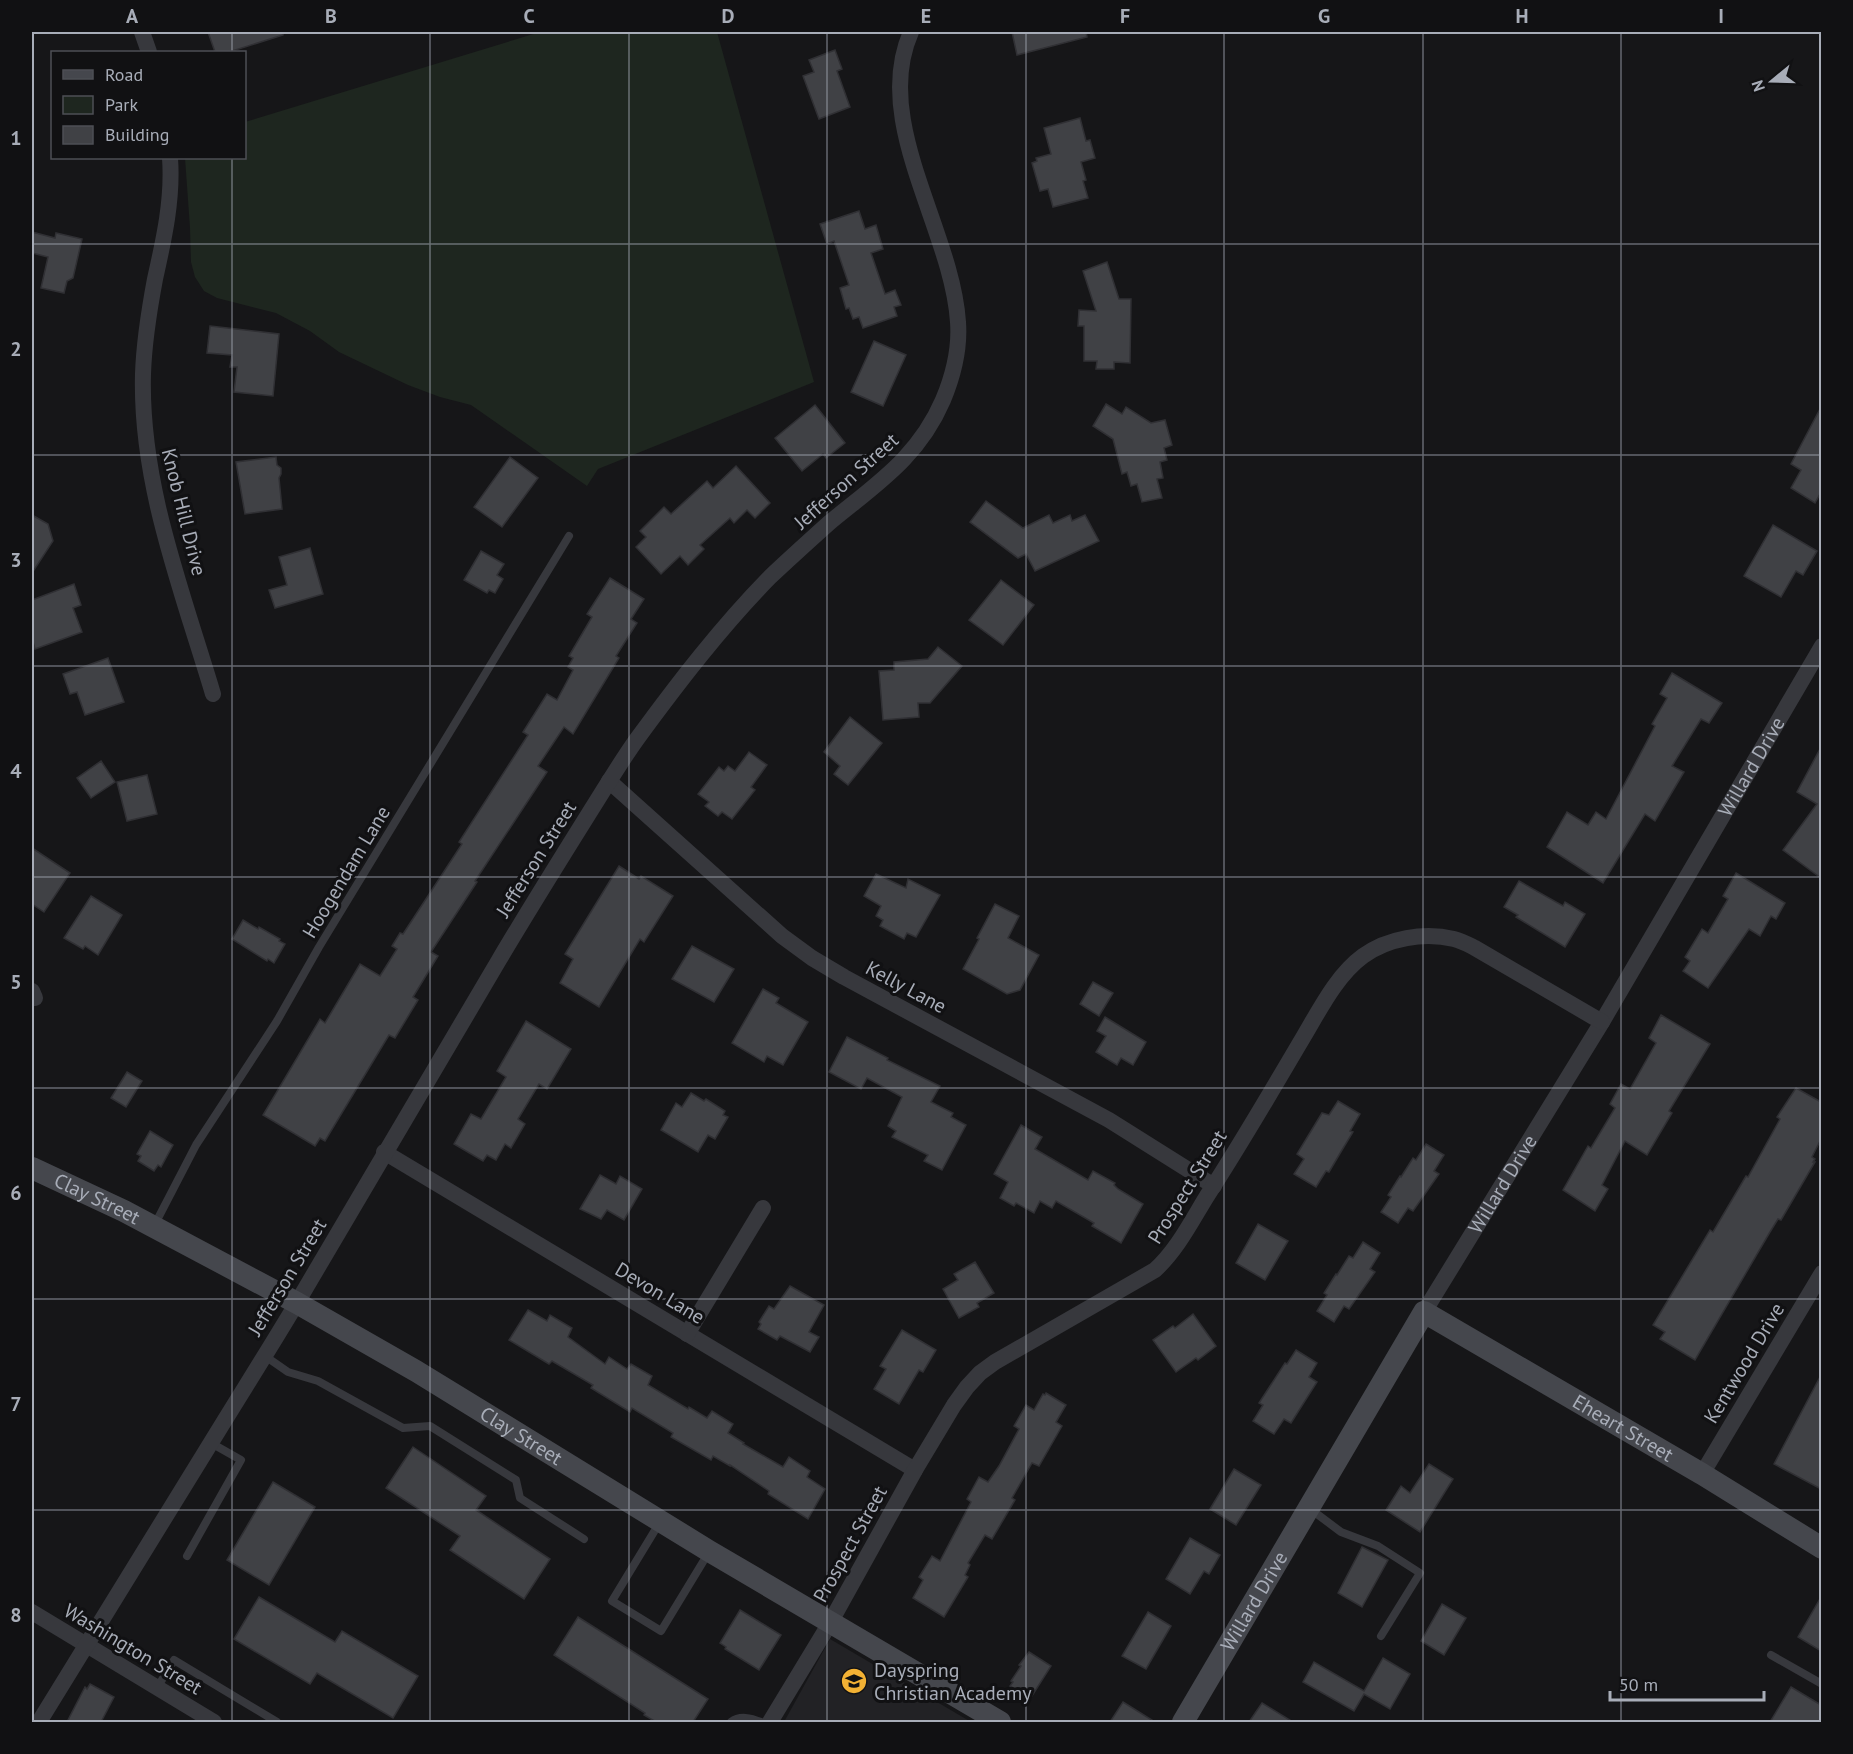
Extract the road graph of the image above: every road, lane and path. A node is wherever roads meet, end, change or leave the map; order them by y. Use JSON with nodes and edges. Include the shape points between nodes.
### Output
{"nodes":[{"id":1,"x":142,"y":32,"type":"edge"},
{"id":2,"x":911,"y":32,"type":"edge"},
{"id":3,"x":149,"y":51,"type":"edge"},
{"id":4,"x":170,"y":159,"type":"edge"},
{"id":5,"x":569,"y":536,"type":"dead end"},
{"id":6,"x":1821,"y":646,"type":"edge"},
{"id":7,"x":213,"y":694,"type":"dead end"},
{"id":8,"x":609,"y":781,"type":"junction"},
{"id":9,"x":1602,"y":1022,"type":"junction"},
{"id":10,"x":384,"y":1152,"type":"junction"},
{"id":11,"x":32,"y":1168,"type":"edge"},
{"id":12,"x":1214,"y":1186,"type":"junction"},
{"id":13,"x":763,"y":1208,"type":"dead end"},
{"id":14,"x":154,"y":1226,"type":"junction"},
{"id":15,"x":1821,"y":1273,"type":"edge"},
{"id":16,"x":297,"y":1303,"type":"junction"},
{"id":17,"x":1424,"y":1312,"type":"junction"},
{"id":18,"x":687,"y":1334,"type":"junction"},
{"id":19,"x":265,"y":1356,"type":"junction"},
{"id":20,"x":211,"y":1443,"type":"junction"},
{"id":21,"x":915,"y":1470,"type":"junction"},
{"id":22,"x":1702,"y":1474,"type":"junction"},
{"id":23,"x":1309,"y":1508,"type":"junction"},
{"id":24,"x":661,"y":1522,"type":"junction"},
{"id":25,"x":584,"y":1539,"type":"dead end"},
{"id":26,"x":1821,"y":1548,"type":"edge"},
{"id":27,"x":710,"y":1551,"type":"junction"},
{"id":28,"x":187,"y":1557,"type":"dead end"},
{"id":29,"x":32,"y":1612,"type":"edge"},
{"id":30,"x":830,"y":1623,"type":"junction"},
{"id":31,"x":1381,"y":1636,"type":"dead end"},
{"id":32,"x":86,"y":1645,"type":"junction"},
{"id":33,"x":1771,"y":1655,"type":"dead end"},
{"id":34,"x":1821,"y":1684,"type":"edge"},
{"id":35,"x":157,"y":1688,"type":"junction"},
{"id":36,"x":39,"y":1722,"type":"edge"},
{"id":37,"x":214,"y":1722,"type":"edge"},
{"id":38,"x":277,"y":1722,"type":"edge"},
{"id":39,"x":730,"y":1722,"type":"edge"},
{"id":40,"x":761,"y":1722,"type":"edge"},
{"id":41,"x":770,"y":1722,"type":"edge"},
{"id":42,"x":1000,"y":1722,"type":"edge"},
{"id":43,"x":1183,"y":1722,"type":"edge"}],
"edges":[{"from":1,"to":3,"type":"street"},
{"from":2,"to":8,"type":"street","name":"Jefferson Street","via":[[900,71],[900,103],[952,288],[958,323],[956,362],[945,396],[911,453],[771,577],[718,634]]},
{"from":4,"to":7,"type":"street","name":"Knob Hill Drive","via":[[168,216],[144,354],[146,445],[161,519]]},
{"from":5,"to":14,"type":"lane","name":"Hoogendam Lane","via":[[277,1021],[196,1145]]},
{"from":6,"to":9,"type":"street","name":"Willard Drive"},
{"from":8,"to":10,"type":"street","name":"Jefferson Street"},
{"from":8,"to":12,"type":"street","name":"Kelly Lane","via":[[782,936],[812,958],[1109,1120]]},
{"from":9,"to":12,"type":"street","name":"Prospect Street","via":[[1456,939],[1416,936],[1380,946],[1340,979]]},
{"from":9,"to":17,"type":"street","name":"Willard Drive"},
{"from":10,"to":16,"type":"street","name":"Jefferson Street"},
{"from":10,"to":18,"type":"street","name":"Devon Lane"},
{"from":11,"to":14,"type":"street","name":"Clay Street"},
{"from":12,"to":21,"type":"street","name":"Prospect Street","via":[[1174,1249],[1155,1270],[980,1373],[954,1405]]},
{"from":13,"to":18,"type":"street"},
{"from":14,"to":16,"type":"street","name":"Clay Street"},
{"from":15,"to":22,"type":"street","name":"Kentwood Drive"},
{"from":16,"to":19,"type":"street","name":"Jefferson Street"},
{"from":16,"to":24,"type":"street","name":"Clay Street","via":[[416,1371]]},
{"from":17,"to":22,"type":"street","name":"Eheart Street"},
{"from":17,"to":23,"type":"street","name":"Willard Drive"},
{"from":18,"to":21,"type":"street","name":"Devon Lane"},
{"from":19,"to":20,"type":"street","name":"Jefferson Street"},
{"from":19,"to":25,"type":"lane","via":[[288,1372],[318,1381],[403,1428],[430,1426],[516,1480],[520,1498]]},
{"from":20,"to":28,"type":"lane","via":[[241,1460]]},
{"from":20,"to":32,"type":"street","name":"Jefferson Street"},
{"from":21,"to":30,"type":"street","name":"Prospect Street"},
{"from":22,"to":26,"type":"street","name":"Eheart Street"},
{"from":23,"to":31,"type":"lane","via":[[1341,1532],[1378,1546],[1420,1573]]},
{"from":23,"to":43,"type":"street","name":"Willard Drive"},
{"from":24,"to":27,"type":"street","name":"Clay Street"},
{"from":24,"to":27,"type":"lane","via":[[612,1601],[661,1631]]},
{"from":27,"to":30,"type":"street","name":"Clay Street"},
{"from":29,"to":32,"type":"street","name":"Washington Street"},
{"from":30,"to":41,"type":"street","name":"Prospect Street"},
{"from":30,"to":42,"type":"street","name":"Clay Street"},
{"from":32,"to":35,"type":"street","name":"Washington Street"},
{"from":32,"to":36,"type":"street","name":"Jefferson Street"},
{"from":33,"to":34,"type":"lane"},
{"from":35,"to":37,"type":"street","name":"Washington Street"},
{"from":35,"to":38,"type":"lane","via":[[174,1660]]},
{"from":39,"to":40,"type":"lane","via":[[745,1718]]}]}
